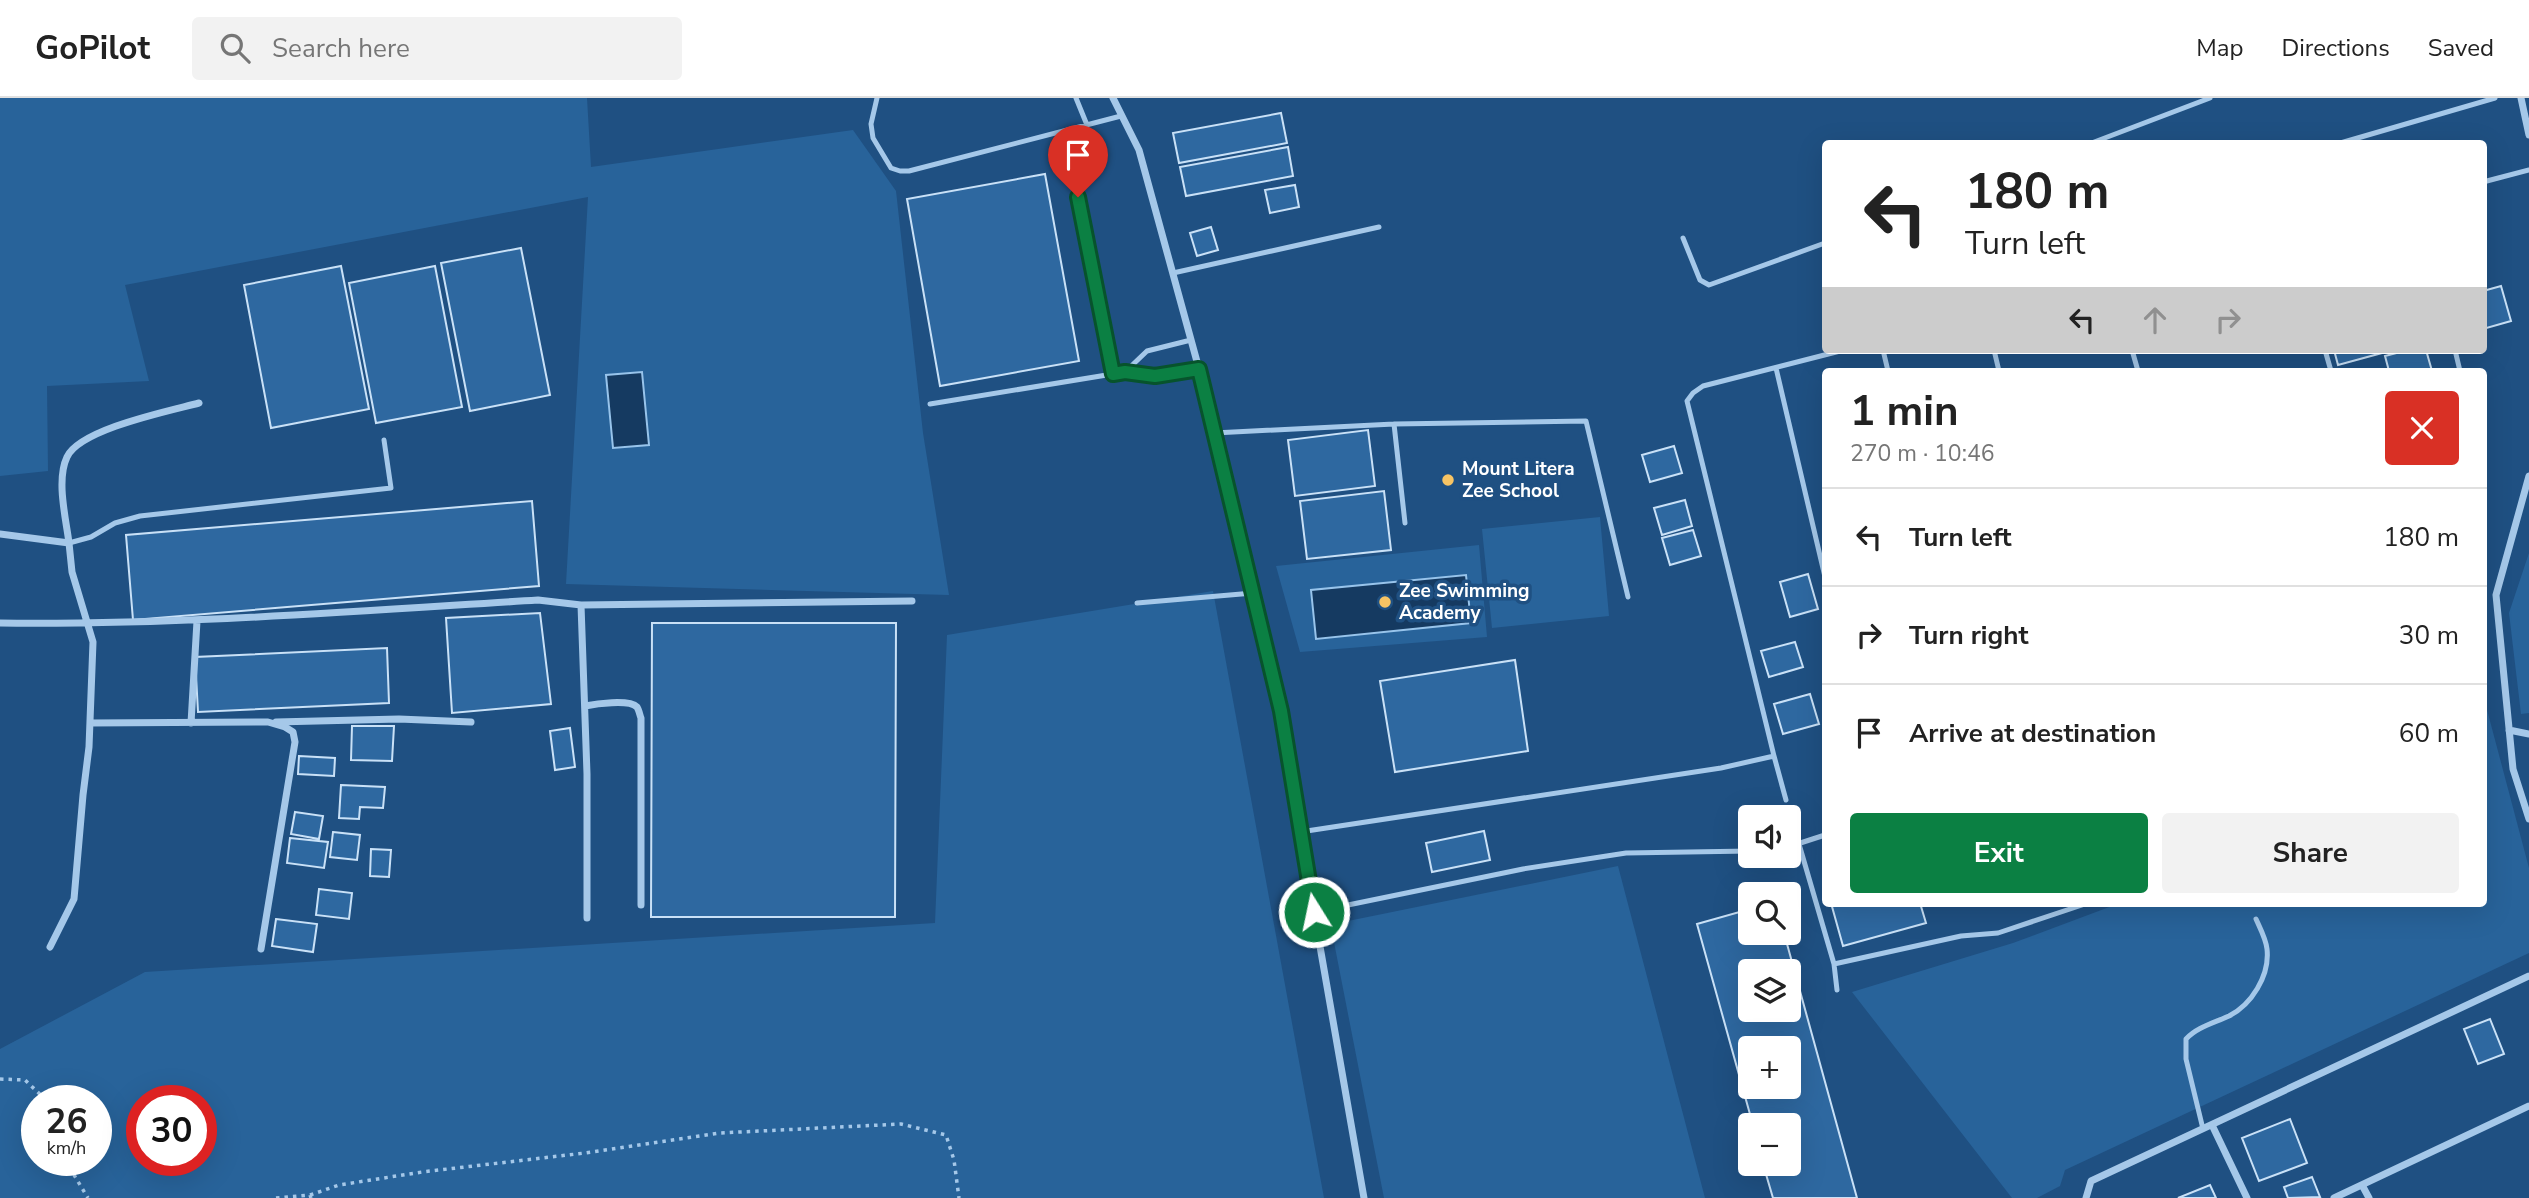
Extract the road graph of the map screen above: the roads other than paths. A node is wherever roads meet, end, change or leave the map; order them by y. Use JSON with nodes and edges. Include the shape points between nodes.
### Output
{"nodes":[{"id":1,"x":877,"y":98,"type":"edge"},
{"id":2,"x":1076,"y":98,"type":"edge"},
{"id":3,"x":1113,"y":98,"type":"edge"},
{"id":4,"x":2210,"y":98,"type":"edge"},
{"id":5,"x":2495,"y":98,"type":"edge"},
{"id":6,"x":2521,"y":98,"type":"edge"},
{"id":7,"x":2526,"y":110,"type":"edge"},
{"id":8,"x":1121,"y":116,"type":"junction"},
{"id":9,"x":1087,"y":125,"type":"junction"},
{"id":10,"x":2529,"y":135,"type":"edge"},
{"id":11,"x":2100,"y":140,"type":"edge"},
{"id":12,"x":2351,"y":140,"type":"edge"},
{"id":13,"x":2529,"y":170,"type":"edge"},
{"id":14,"x":1073,"y":172,"type":"dead end"},
{"id":15,"x":2487,"y":181,"type":"edge"},
{"id":16,"x":1379,"y":227,"type":"dead end"},
{"id":17,"x":1683,"y":238,"type":"dead end"},
{"id":18,"x":1822,"y":244,"type":"edge"},
{"id":19,"x":1173,"y":273,"type":"junction"},
{"id":20,"x":1191,"y":340,"type":"junction"},
{"id":21,"x":1829,"y":354,"type":"edge"},
{"id":22,"x":1776,"y":368,"type":"junction"},
{"id":23,"x":1199,"y":369,"type":"junction"},
{"id":24,"x":1125,"y":372,"type":"junction"},
{"id":25,"x":1113,"y":374,"type":"junction"},
{"id":26,"x":199,"y":403,"type":"dead end"},
{"id":27,"x":930,"y":404,"type":"dead end"},
{"id":28,"x":1394,"y":424,"type":"junction"},
{"id":29,"x":1214,"y":433,"type":"junction"},
{"id":30,"x":384,"y":440,"type":"dead end"},
{"id":31,"x":2529,"y":476,"type":"edge"},
{"id":32,"x":1405,"y":523,"type":"dead end"},
{"id":33,"x":0,"y":534,"type":"edge"},
{"id":34,"x":69,"y":543,"type":"junction"},
{"id":35,"x":1822,"y":563,"type":"edge"},
{"id":36,"x":1253,"y":593,"type":"junction"},
{"id":37,"x":1628,"y":597,"type":"dead end"},
{"id":38,"x":912,"y":601,"type":"dead end"},
{"id":39,"x":1137,"y":603,"type":"dead end"},
{"id":40,"x":581,"y":605,"type":"junction"},
{"id":41,"x":197,"y":621,"type":"junction"},
{"id":42,"x":0,"y":624,"type":"edge"},
{"id":43,"x":88,"y":624,"type":"junction"},
{"id":44,"x":584,"y":706,"type":"junction"},
{"id":45,"x":268,"y":722,"type":"junction"},
{"id":46,"x":471,"y":722,"type":"dead end"},
{"id":47,"x":90,"y":723,"type":"junction"},
{"id":48,"x":191,"y":723,"type":"junction"},
{"id":49,"x":2509,"y":730,"type":"junction"},
{"id":50,"x":2529,"y":734,"type":"edge"},
{"id":51,"x":1774,"y":756,"type":"junction"},
{"id":52,"x":1786,"y":800,"type":"dead end"},
{"id":53,"x":2529,"y":818,"type":"edge"},
{"id":54,"x":1300,"y":832,"type":"junction"},
{"id":55,"x":1822,"y":836,"type":"edge"},
{"id":56,"x":1801,"y":843,"type":"edge"},
{"id":57,"x":1801,"y":851,"type":"edge"},
{"id":58,"x":1738,"y":852,"type":"edge"},
{"id":59,"x":641,"y":905,"type":"dead end"},
{"id":60,"x":2076,"y":907,"type":"edge"},
{"id":61,"x":1314,"y":912,"type":"junction"},
{"id":62,"x":587,"y":918,"type":"dead end"},
{"id":63,"x":2256,"y":919,"type":"dead end"},
{"id":64,"x":50,"y":947,"type":"dead end"},
{"id":65,"x":261,"y":948,"type":"dead end"},
{"id":66,"x":1835,"y":964,"type":"junction"},
{"id":67,"x":2529,"y":976,"type":"edge"},
{"id":68,"x":1837,"y":990,"type":"dead end"},
{"id":69,"x":2529,"y":1106,"type":"edge"},
{"id":70,"x":2212,"y":1125,"type":"junction"},
{"id":71,"x":2203,"y":1129,"type":"junction"},
{"id":72,"x":2362,"y":1185,"type":"junction"},
{"id":73,"x":1364,"y":1198,"type":"edge"},
{"id":74,"x":2086,"y":1198,"type":"edge"},
{"id":75,"x":2247,"y":1198,"type":"edge"},
{"id":76,"x":2334,"y":1198,"type":"edge"},
{"id":77,"x":2369,"y":1198,"type":"edge"}],
"edges":[{"from":1,"to":9,"type":"lane","via":[[873,138],[891,168],[900,172]]},
{"from":2,"to":9,"type":"lane"},
{"from":3,"to":8,"type":"street"},
{"from":4,"to":11,"type":"lane"},
{"from":5,"to":12,"type":"lane"},
{"from":6,"to":7,"type":"street"},
{"from":7,"to":10,"type":"street"},
{"from":8,"to":9,"type":"lane"},
{"from":8,"to":19,"type":"street","via":[[1139,150]]},
{"from":13,"to":15,"type":"lane"},
{"from":14,"to":25,"type":"lane"},
{"from":16,"to":19,"type":"lane"},
{"from":17,"to":18,"type":"lane","via":[[1700,280],[1709,285]]},
{"from":19,"to":20,"type":"street"},
{"from":20,"to":23,"type":"street"},
{"from":20,"to":24,"type":"lane","via":[[1147,351]]},
{"from":21,"to":22,"type":"lane"},
{"from":22,"to":35,"type":"lane"},
{"from":22,"to":51,"type":"lane","via":[[1703,386],[1687,401]]},
{"from":23,"to":24,"type":"lane","via":[[1155,376]]},
{"from":23,"to":29,"type":"street"},
{"from":24,"to":25,"type":"lane"},
{"from":25,"to":27,"type":"lane"},
{"from":26,"to":34,"type":"street","via":[[76,444],[66,458],[62,489]]},
{"from":28,"to":29,"type":"lane"},
{"from":28,"to":32,"type":"lane"},
{"from":28,"to":37,"type":"lane","via":[[1586,421]]},
{"from":29,"to":36,"type":"street"},
{"from":30,"to":34,"type":"lane","via":[[391,488],[140,516]]},
{"from":31,"to":49,"type":"street","via":[[2497,594]]},
{"from":33,"to":34,"type":"street"},
{"from":34,"to":43,"type":"street","via":[[72,572]]},
{"from":36,"to":39,"type":"lane"},
{"from":36,"to":54,"type":"street","via":[[1281,711]]},
{"from":38,"to":40,"type":"street"},
{"from":40,"to":41,"type":"street","via":[[538,600]]},
{"from":40,"to":44,"type":"street"},
{"from":41,"to":43,"type":"street"},
{"from":41,"to":48,"type":"street"},
{"from":42,"to":43,"type":"street"},
{"from":43,"to":47,"type":"street","via":[[93,642]]},
{"from":44,"to":59,"type":"street","via":[[631,703],[641,718]]},
{"from":44,"to":62,"type":"street"},
{"from":45,"to":46,"type":"street"},
{"from":45,"to":48,"type":"street"},
{"from":45,"to":65,"type":"street","via":[[293,732],[295,742]]},
{"from":47,"to":48,"type":"street"},
{"from":47,"to":64,"type":"street","via":[[74,899]]},
{"from":49,"to":50,"type":"street"},
{"from":49,"to":53,"type":"street","via":[[2513,769]]},
{"from":51,"to":52,"type":"lane"},
{"from":51,"to":54,"type":"lane"},
{"from":54,"to":61,"type":"street"},
{"from":55,"to":56,"type":"lane"},
{"from":57,"to":66,"type":"lane"},
{"from":58,"to":61,"type":"lane","via":[[1626,853]]},
{"from":60,"to":66,"type":"lane","via":[[1998,933],[1961,936]]},
{"from":61,"to":73,"type":"street"},
{"from":63,"to":71,"type":"lane","via":[[2267,948],[2266,968],[2254,995],[2231,1015],[2186,1039],[2186,1059]]},
{"from":66,"to":68,"type":"lane"},
{"from":67,"to":70,"type":"street"},
{"from":69,"to":72,"type":"street"},
{"from":70,"to":71,"type":"street"},
{"from":70,"to":75,"type":"street"},
{"from":71,"to":74,"type":"street","via":[[2091,1181]]},
{"from":72,"to":76,"type":"street"},
{"from":72,"to":77,"type":"street"}]}
